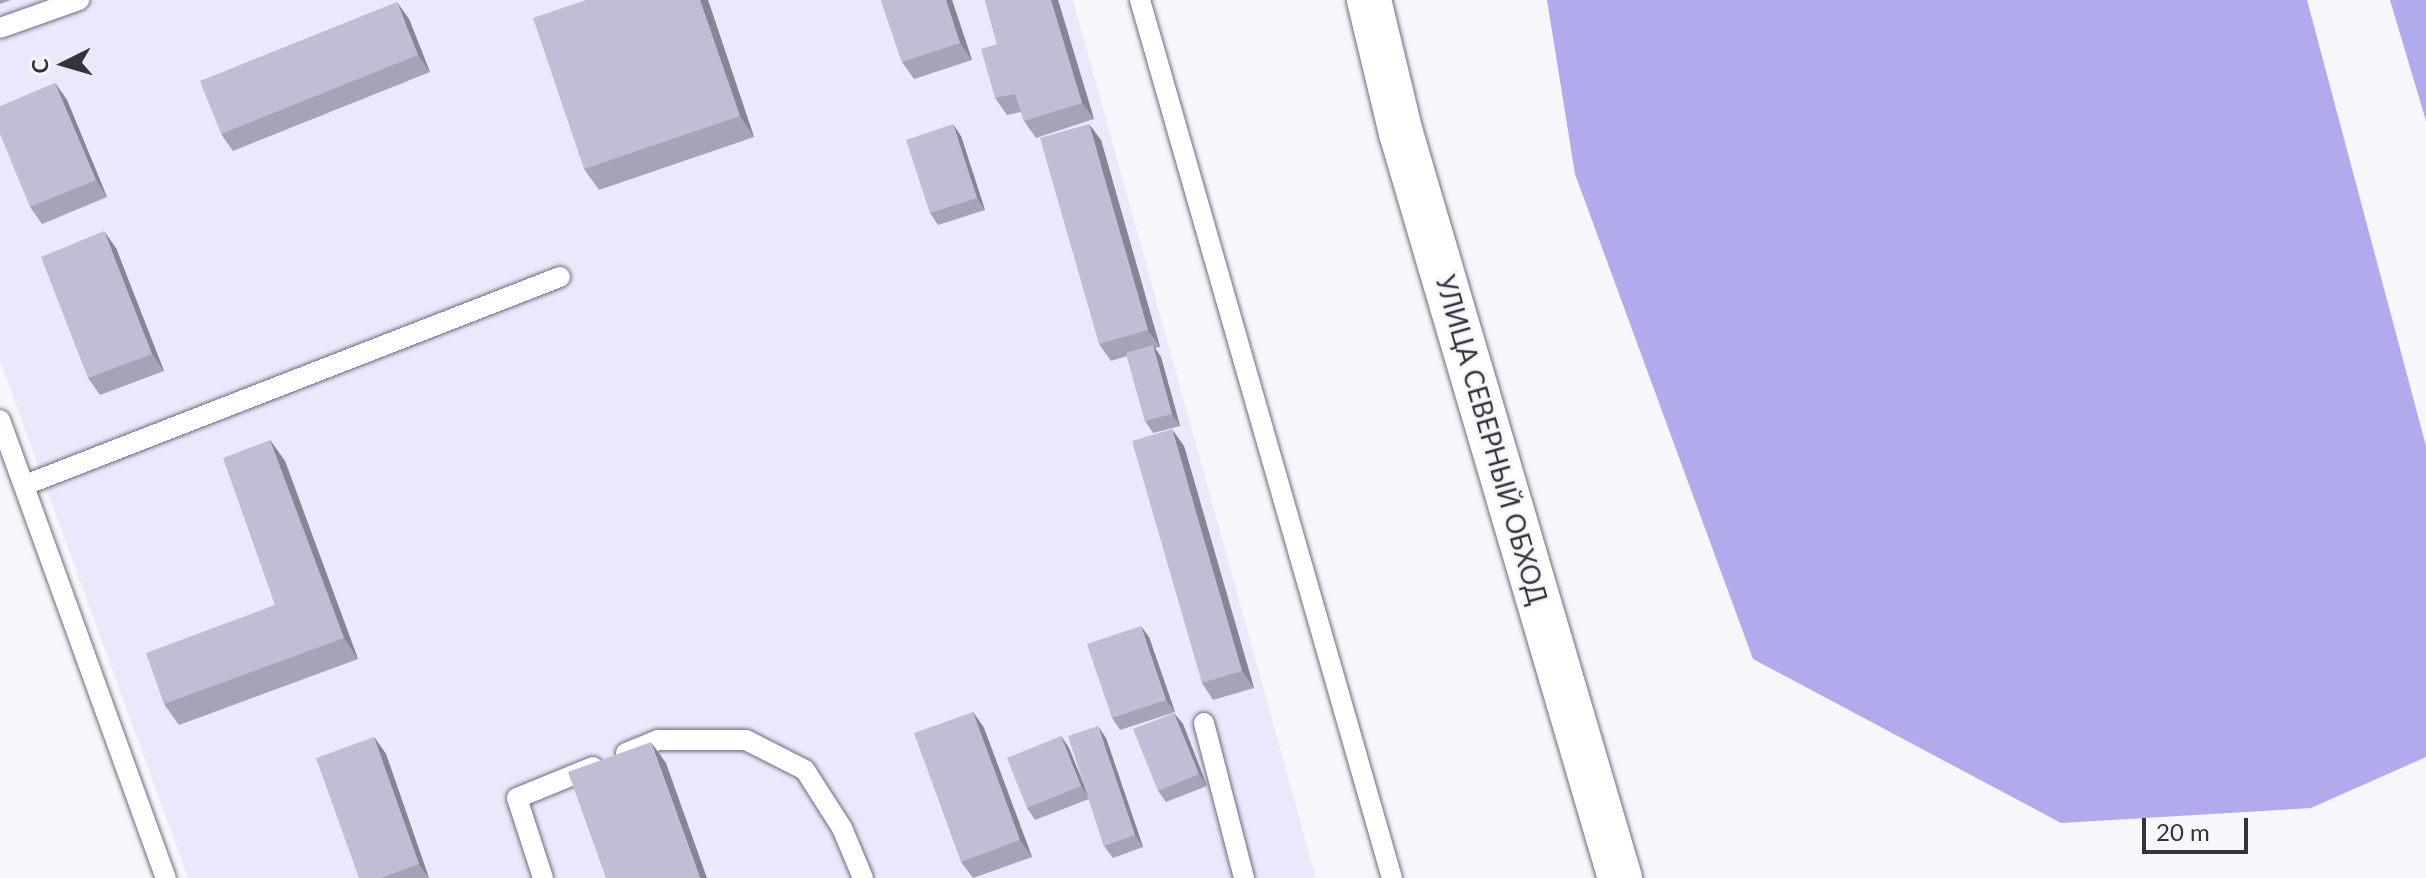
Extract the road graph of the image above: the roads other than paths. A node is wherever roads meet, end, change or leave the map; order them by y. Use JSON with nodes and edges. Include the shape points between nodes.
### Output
{"nodes":[{"id":1,"x":79,"y":0,"type":"edge"},
{"id":2,"x":1140,"y":0,"type":"edge"},
{"id":3,"x":1369,"y":0,"type":"edge"},
{"id":4,"x":0,"y":28,"type":"edge"},
{"id":5,"x":560,"y":277,"type":"dead end"},
{"id":6,"x":0,"y":420,"type":"edge"},
{"id":7,"x":25,"y":485,"type":"junction"},
{"id":8,"x":1204,"y":723,"type":"dead end"},
{"id":9,"x":166,"y":878,"type":"edge"},
{"id":10,"x":543,"y":878,"type":"edge"},
{"id":11,"x":863,"y":878,"type":"edge"},
{"id":12,"x":1244,"y":878,"type":"edge"},
{"id":13,"x":1392,"y":878,"type":"edge"},
{"id":14,"x":1620,"y":878,"type":"edge"}],
"edges":[{"from":1,"to":4,"type":"lane"},
{"from":2,"to":13,"type":"lane"},
{"from":3,"to":14,"type":"highway","name":"УЛИЦА СЕВЕРНЫЙ ОБХОД","via":[[1401,133]]},
{"from":5,"to":7,"type":"lane"},
{"from":6,"to":7,"type":"lane"},
{"from":7,"to":9,"type":"lane"},
{"from":8,"to":12,"type":"lane"},
{"from":10,"to":11,"type":"lane","via":[[517,798],[658,740],[746,740],[805,770],[842,828]]}]}
